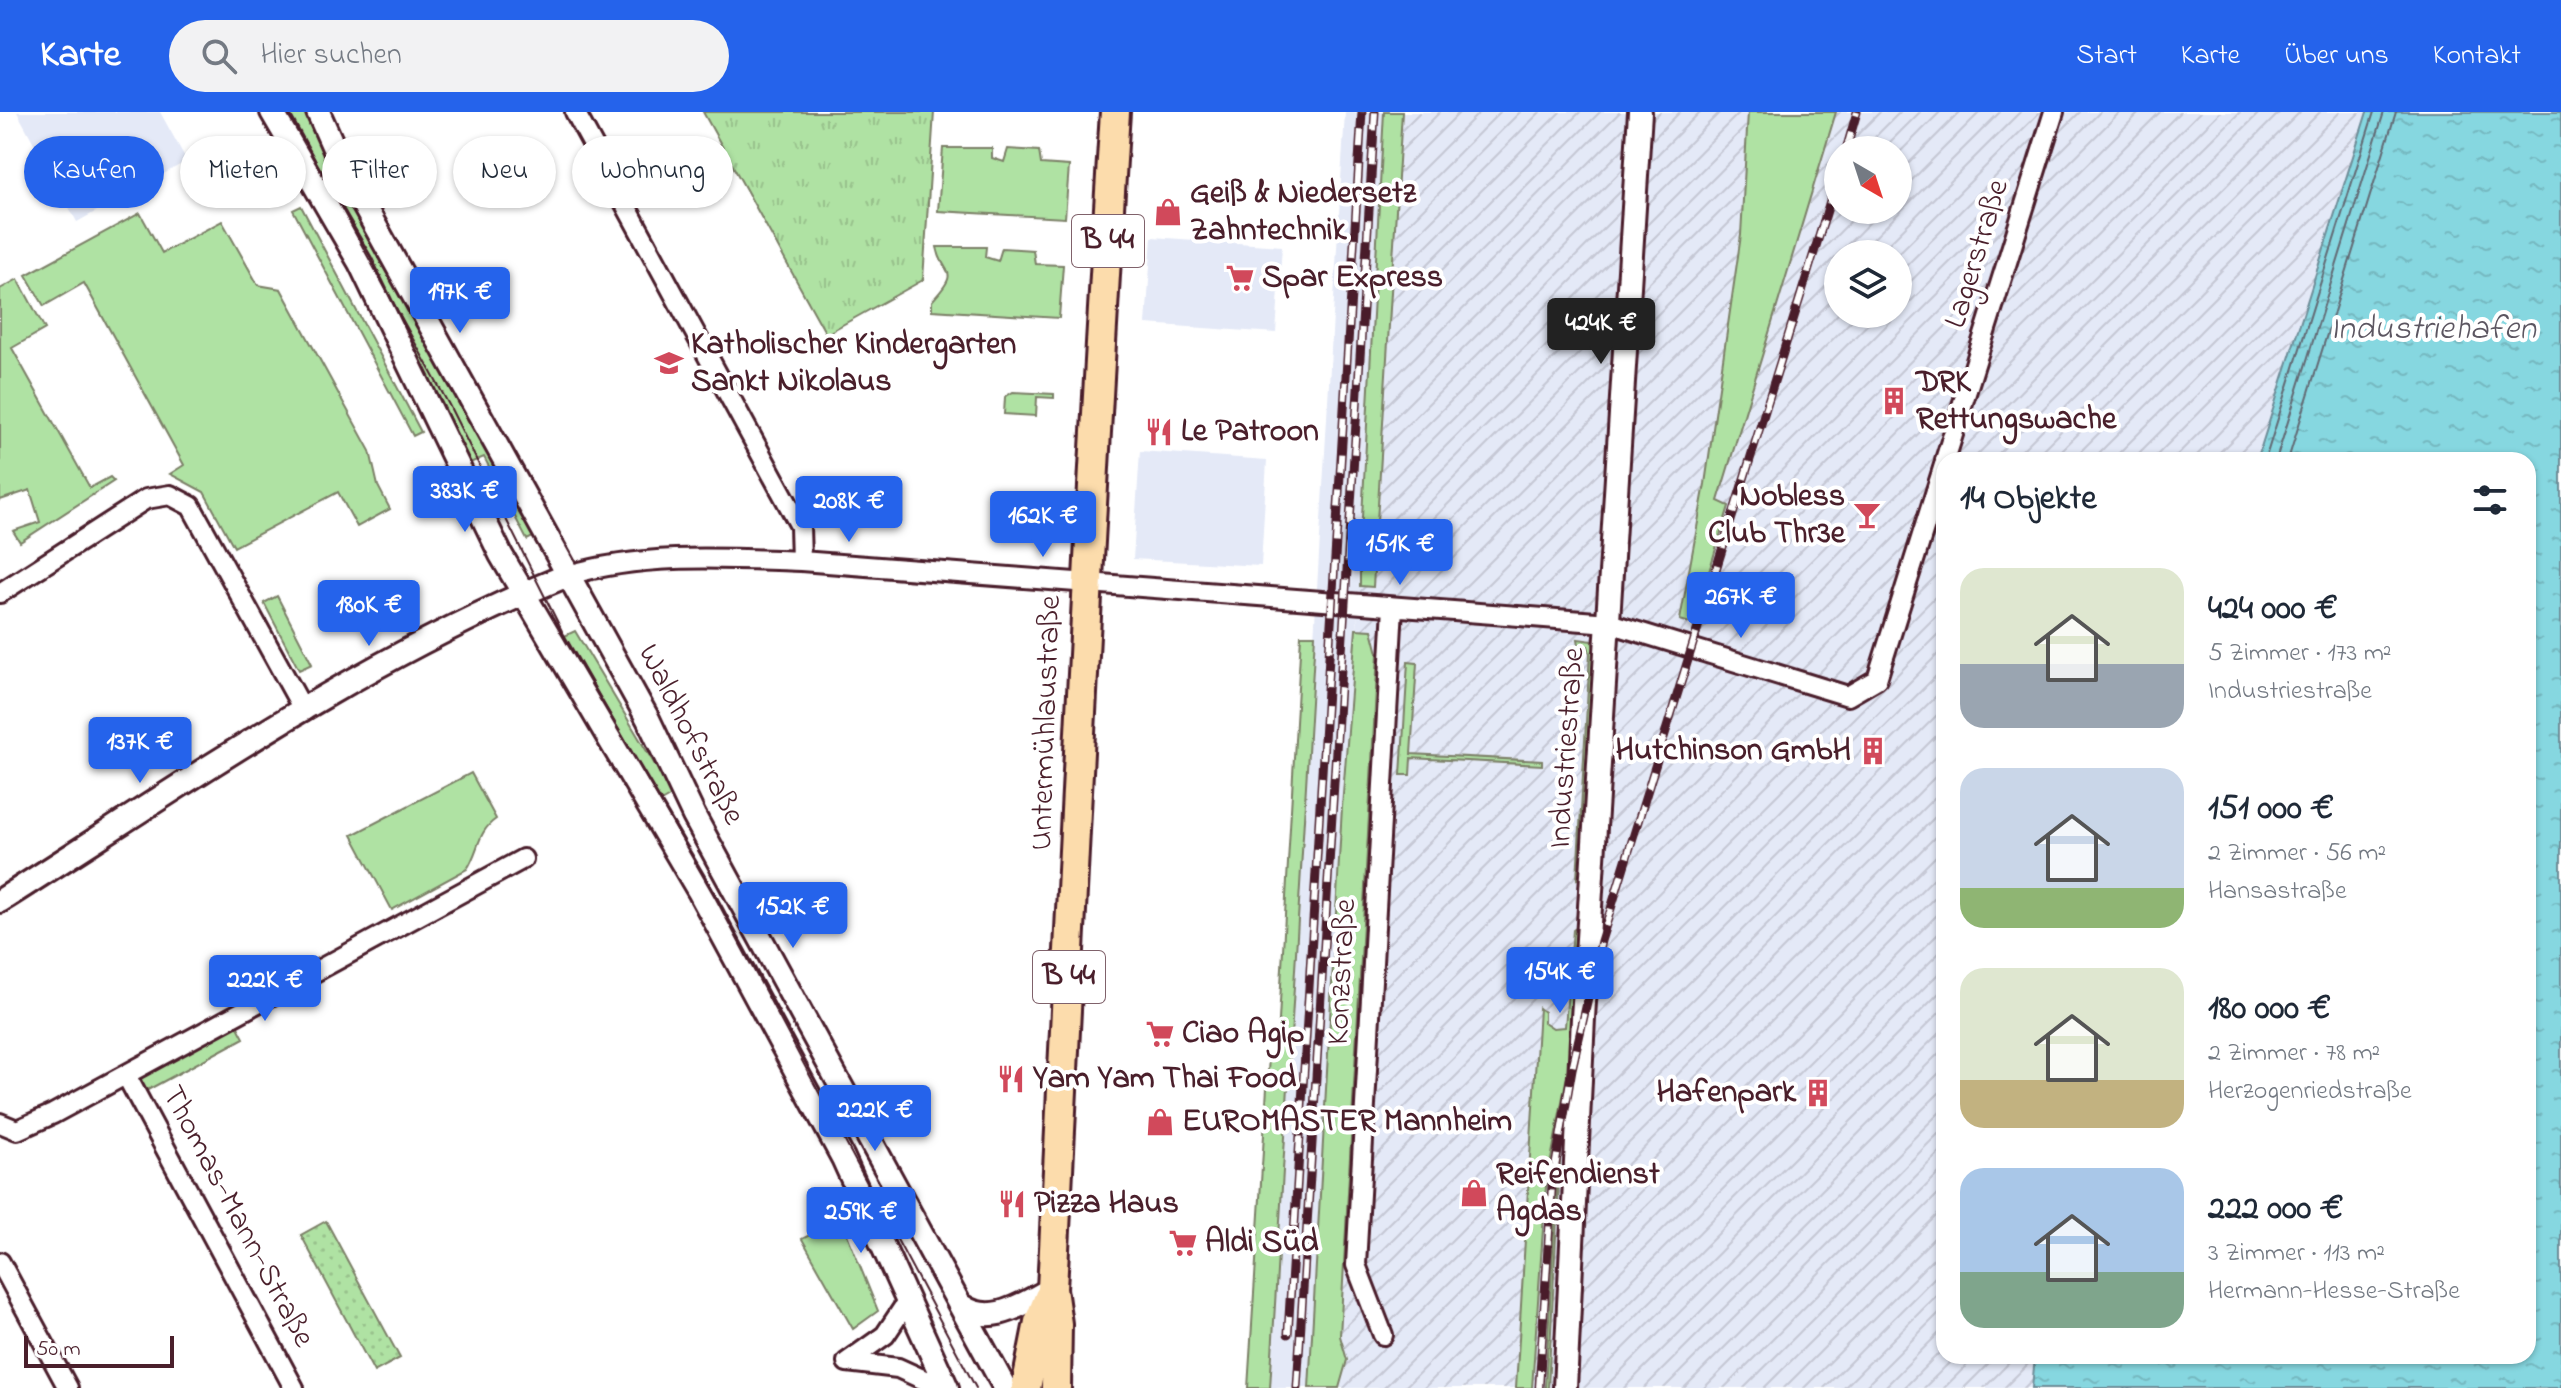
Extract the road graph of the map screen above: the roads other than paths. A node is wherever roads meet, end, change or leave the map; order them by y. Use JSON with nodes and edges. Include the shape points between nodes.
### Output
{"nodes":[{"id":1,"x":272,"y":112,"type":"edge"},
{"id":2,"x":318,"y":112,"type":"edge"},
{"id":3,"x":575,"y":112,"type":"edge"},
{"id":4,"x":1115,"y":112,"type":"edge"},
{"id":5,"x":1640,"y":112,"type":"edge"},
{"id":6,"x":2054,"y":112,"type":"edge"},
{"id":7,"x":1948,"y":452,"type":"edge"},
{"id":8,"x":1936,"y":491,"type":"edge"},
{"id":9,"x":801,"y":561,"type":"junction"},
{"id":10,"x":568,"y":575,"type":"junction"},
{"id":11,"x":1086,"y":584,"type":"junction"},
{"id":12,"x":524,"y":592,"type":"junction"},
{"id":13,"x":0,"y":593,"type":"edge"},
{"id":14,"x":1393,"y":607,"type":"junction"},
{"id":15,"x":1609,"y":623,"type":"junction"},
{"id":16,"x":304,"y":711,"type":"junction"},
{"id":17,"x":523,"y":859,"type":"dead end"},
{"id":18,"x":0,"y":901,"type":"edge"},
{"id":19,"x":126,"y":1075,"type":"junction"},
{"id":20,"x":0,"y":1123,"type":"edge"},
{"id":21,"x":858,"y":1190,"type":"junction"},
{"id":22,"x":905,"y":1200,"type":"junction"},
{"id":23,"x":0,"y":1262,"type":"edge"},
{"id":24,"x":1052,"y":1289,"type":"junction"},
{"id":25,"x":907,"y":1302,"type":"junction"},
{"id":26,"x":962,"y":1306,"type":"junction"},
{"id":27,"x":1383,"y":1335,"type":"dead end"},
{"id":28,"x":68,"y":1388,"type":"edge"},
{"id":29,"x":294,"y":1388,"type":"edge"},
{"id":30,"x":945,"y":1388,"type":"edge"},
{"id":31,"x":1005,"y":1388,"type":"edge"},
{"id":32,"x":1026,"y":1388,"type":"edge"},
{"id":33,"x":1056,"y":1388,"type":"edge"},
{"id":34,"x":1565,"y":1388,"type":"edge"}],
"edges":[{"from":1,"to":12,"type":"street","name":"Waldhofstraße","via":[[360,263]]},
{"from":2,"to":10,"type":"street","name":"Waldhofstraße","via":[[342,166]]},
{"from":3,"to":9,"type":"street","via":[[799,523]]},
{"from":4,"to":11,"type":"main road","name":"Untermühlaustraße","number":"B 44"},
{"from":5,"to":15,"type":"street","name":"Industriestraße"},
{"from":6,"to":7,"type":"street","name":"Lagerstraße"},
{"from":8,"to":15,"type":"street","name":"Lagerstraße","via":[[1877,679],[1848,696]]},
{"from":9,"to":10,"type":"street","via":[[646,560]]},
{"from":9,"to":11,"type":"street"},
{"from":10,"to":12,"type":"street"},
{"from":10,"to":22,"type":"street","name":"Waldhofstraße"},
{"from":11,"to":14,"type":"street"},
{"from":11,"to":24,"type":"main road","name":"Untermühlaustraße","number":"B 44"},
{"from":12,"to":16,"type":"street"},
{"from":12,"to":21,"type":"street","name":"Waldhofstraße","via":[[700,893]]},
{"from":13,"to":16,"type":"street","via":[[146,499],[170,495],[191,506]]},
{"from":14,"to":15,"type":"street"},
{"from":14,"to":27,"type":"street","name":"Konzstraße","via":[[1356,1265]]},
{"from":15,"to":34,"type":"street","name":"Industriestraße"},
{"from":16,"to":18,"type":"street"},
{"from":17,"to":19,"type":"street"},
{"from":19,"to":20,"type":"street","via":[[17,1130]]},
{"from":19,"to":29,"type":"street","name":"Thomas-Mann-Straße"},
{"from":21,"to":22,"type":"street","via":[[861,1181],[875,1176]]},
{"from":21,"to":25,"type":"street","name":"Waldhofstraße"},
{"from":22,"to":26,"type":"street","name":"Waldhofstraße"},
{"from":23,"to":28,"type":"street"},
{"from":24,"to":26,"type":"street","via":[[997,1315]]},
{"from":24,"to":32,"type":"main road","name":"Untermühlaustraße","number":"B 44","via":[[1039,1322]]},
{"from":24,"to":33,"type":"main road","name":"Untermühlaustraße","number":"B 44"},
{"from":25,"to":30,"type":"street","name":"Waldhofstraße"},
{"from":25,"to":30,"type":"street","via":[[885,1335],[847,1362],[898,1368]]},
{"from":26,"to":31,"type":"street","name":"Waldhofstraße"}]}
